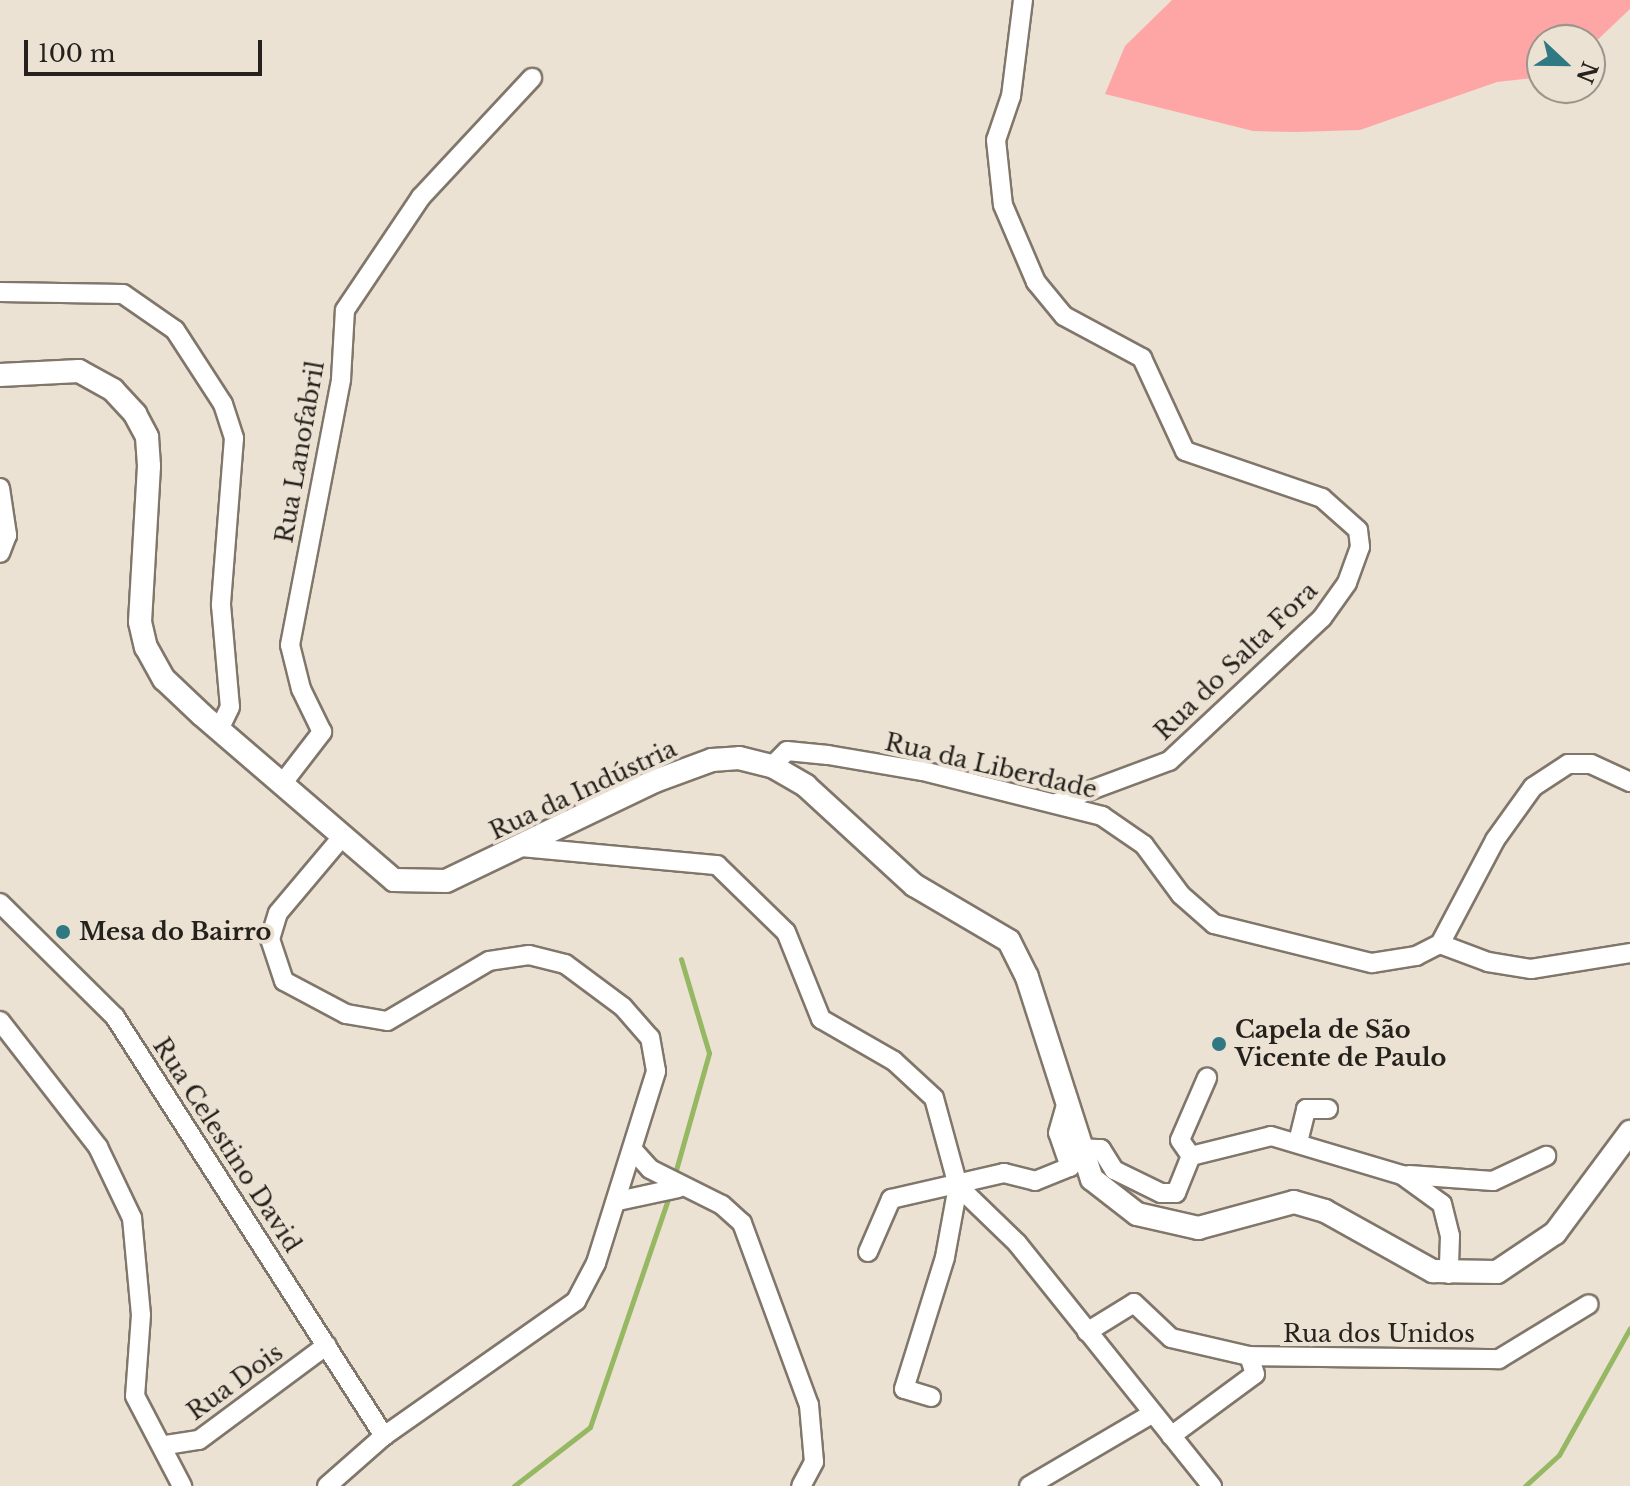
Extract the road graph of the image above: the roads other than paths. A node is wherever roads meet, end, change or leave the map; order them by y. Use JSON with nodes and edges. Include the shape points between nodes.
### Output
{"nodes":[{"id":1,"x":1023,"y":0,"type":"edge"},
{"id":2,"x":532,"y":78,"type":"dead end"},
{"id":3,"x":0,"y":292,"type":"edge"},
{"id":4,"x":0,"y":375,"type":"edge"},
{"id":5,"x":0,"y":488,"type":"edge"},
{"id":6,"x":2,"y":512,"type":"edge"},
{"id":7,"x":0,"y":553,"type":"edge"},
{"id":8,"x":219,"y":730,"type":"junction"},
{"id":9,"x":772,"y":766,"type":"junction"},
{"id":10,"x":1630,"y":782,"type":"edge"},
{"id":11,"x":282,"y":784,"type":"junction"},
{"id":12,"x":1056,"y":803,"type":"junction"},
{"id":13,"x":342,"y":837,"type":"junction"},
{"id":14,"x":522,"y":847,"type":"junction"},
{"id":15,"x":0,"y":903,"type":"edge"},
{"id":16,"x":1440,"y":944,"type":"junction"},
{"id":17,"x":1630,"y":953,"type":"edge"},
{"id":18,"x":4,"y":1033,"type":"edge"},
{"id":19,"x":1207,"y":1078,"type":"dead end"},
{"id":20,"x":1065,"y":1108,"type":"junction"},
{"id":21,"x":1328,"y":1109,"type":"dead end"},
{"id":22,"x":1630,"y":1132,"type":"edge"},
{"id":23,"x":1298,"y":1142,"type":"junction"},
{"id":24,"x":1079,"y":1148,"type":"junction"},
{"id":25,"x":633,"y":1150,"type":"junction"},
{"id":26,"x":1191,"y":1156,"type":"junction"},
{"id":27,"x":1546,"y":1156,"type":"dead end"},
{"id":28,"x":1402,"y":1175,"type":"junction"},
{"id":29,"x":958,"y":1186,"type":"junction"},
{"id":30,"x":678,"y":1188,"type":"junction"},
{"id":31,"x":618,"y":1201,"type":"junction"},
{"id":32,"x":868,"y":1252,"type":"dead end"},
{"id":33,"x":1449,"y":1274,"type":"junction"},
{"id":34,"x":1589,"y":1304,"type":"dead end"},
{"id":35,"x":1087,"y":1332,"type":"junction"},
{"id":36,"x":327,"y":1345,"type":"junction"},
{"id":37,"x":1249,"y":1356,"type":"junction"},
{"id":38,"x":931,"y":1397,"type":"dead end"},
{"id":39,"x":1150,"y":1415,"type":"junction"},
{"id":40,"x":384,"y":1436,"type":"junction"},
{"id":41,"x":1171,"y":1436,"type":"junction"},
{"id":42,"x":166,"y":1445,"type":"junction"},
{"id":43,"x":182,"y":1486,"type":"edge"},
{"id":44,"x":327,"y":1486,"type":"edge"},
{"id":45,"x":801,"y":1486,"type":"edge"},
{"id":46,"x":1029,"y":1486,"type":"edge"},
{"id":47,"x":1212,"y":1486,"type":"edge"}],
"edges":[{"from":1,"to":12,"type":"street","name":"Rua do Salta Fora","via":[[1011,96],[996,140],[1003,205],[1036,282],[1064,316],[1142,358],[1185,451],[1322,498],[1358,530],[1360,547],[1347,583],[1322,618],[1169,761]]},
{"from":2,"to":11,"type":"street","name":"Rua Lanofabril","via":[[421,197],[345,310],[341,379],[290,645],[301,689],[322,732]]},
{"from":3,"to":8,"type":"street","via":[[123,294],[175,330],[223,404],[234,438],[221,605],[230,707]]},
{"from":4,"to":8,"type":"street","name":"Rua da Indústria","via":[[79,371],[113,390],[135,414],[147,437],[149,466],[140,622],[146,647],[164,679]]},
{"from":5,"to":6,"type":"street"},
{"from":6,"to":7,"type":"street","via":[[7,535]]},
{"from":8,"to":11,"type":"street","name":"Rua da Indústria"},
{"from":9,"to":12,"type":"street","name":"Rua da Liberdade","via":[[787,751],[828,755]]},
{"from":9,"to":14,"type":"street","name":"Rua da Indústria","via":[[712,760]]},
{"from":9,"to":20,"type":"street","name":"Rua da Indústria","via":[[806,786],[914,885],[1009,941],[1027,977]]},
{"from":10,"to":16,"type":"street","via":[[1601,767],[1568,764],[1533,787],[1495,840]]},
{"from":11,"to":13,"type":"street","name":"Rua da Indústria"},
{"from":12,"to":16,"type":"street","name":"Rua da Liberdade","via":[[1125,829],[1214,924],[1372,963],[1416,956]]},
{"from":13,"to":14,"type":"street","name":"Rua da Indústria","via":[[394,880],[417,883],[446,881]]},
{"from":13,"to":25,"type":"street","via":[[278,913],[270,939],[284,981],[346,1014],[387,1021],[489,961],[529,955],[565,964],[623,1007],[650,1038],[656,1071]]},
{"from":14,"to":29,"type":"street","via":[[717,865],[786,932],[821,1019],[894,1061],[934,1098]]},
{"from":15,"to":36,"type":"street","name":"Rua Celestino David","via":[[115,1017]]},
{"from":16,"to":17,"type":"street","via":[[1488,962],[1531,969]]},
{"from":18,"to":42,"type":"street","via":[[98,1147],[132,1218],[141,1315],[135,1396]]},
{"from":19,"to":26,"type":"street","via":[[1180,1140]]},
{"from":20,"to":24,"type":"street","name":"Rua da Indústria"},
{"from":20,"to":29,"type":"street","via":[[1058,1133],[1070,1167],[1035,1181],[1004,1173]]},
{"from":21,"to":23,"type":"street","via":[[1306,1109]]},
{"from":22,"to":33,"type":"street","name":"Rua da Indústria","via":[[1555,1233],[1497,1272]]},
{"from":23,"to":26,"type":"street","via":[[1243,1139]]},
{"from":23,"to":28,"type":"street"},
{"from":24,"to":26,"type":"street","via":[[1101,1149],[1114,1170],[1161,1193],[1176,1193]]},
{"from":24,"to":33,"type":"street","name":"Rua da Indústria","via":[[1104,1192],[1159,1222],[1198,1228],[1294,1202],[1325,1211],[1406,1260]]},
{"from":25,"to":30,"type":"street"},
{"from":25,"to":31,"type":"street"},
{"from":27,"to":28,"type":"street","via":[[1493,1181]]},
{"from":28,"to":33,"type":"street","via":[[1442,1204],[1450,1236]]},
{"from":29,"to":32,"type":"street","via":[[891,1199]]},
{"from":29,"to":35,"type":"street","via":[[1017,1243]]},
{"from":29,"to":38,"type":"street","via":[[945,1257],[904,1389]]},
{"from":30,"to":31,"type":"street"},
{"from":30,"to":45,"type":"street","via":[[722,1205],[742,1223],[809,1405],[814,1462]]},
{"from":31,"to":40,"type":"street","via":[[576,1301]]},
{"from":34,"to":37,"type":"street","name":"Rua dos Unidos","via":[[1499,1359]]},
{"from":35,"to":37,"type":"street","name":"Rua dos Unidos","via":[[1134,1303],[1171,1338]]},
{"from":35,"to":39,"type":"street"},
{"from":36,"to":40,"type":"street","name":"Rua Celestino David"},
{"from":36,"to":42,"type":"street","name":"Rua Dois","via":[[199,1440]]},
{"from":37,"to":41,"type":"street","name":"Rua dos Unidos","via":[[1255,1374]]},
{"from":39,"to":41,"type":"street"},
{"from":39,"to":46,"type":"street"},
{"from":40,"to":44,"type":"street"},
{"from":41,"to":47,"type":"street"},
{"from":42,"to":43,"type":"street"}]}
